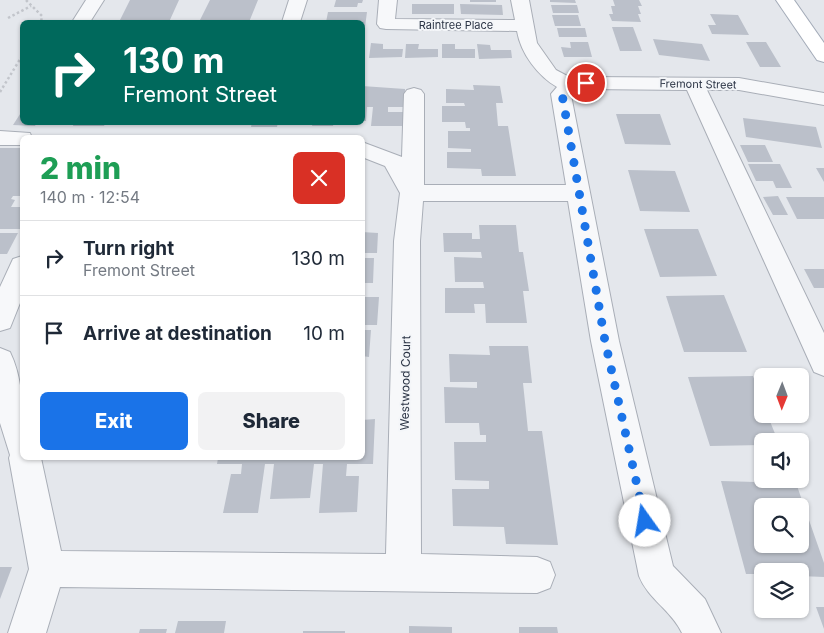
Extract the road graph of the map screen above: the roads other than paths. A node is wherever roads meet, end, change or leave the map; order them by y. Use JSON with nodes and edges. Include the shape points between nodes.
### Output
{"nodes":[{"id":1,"x":95,"y":0,"type":"edge"},
{"id":2,"x":298,"y":0,"type":"edge"},
{"id":3,"x":388,"y":0,"type":"edge"},
{"id":4,"x":785,"y":0,"type":"edge"},
{"id":5,"x":523,"y":13,"type":"edge"},
{"id":6,"x":82,"y":20,"type":"edge"},
{"id":7,"x":292,"y":20,"type":"edge"},
{"id":8,"x":824,"y":56,"type":"edge"},
{"id":9,"x":694,"y":83,"type":"junction"},
{"id":10,"x":570,"y":86,"type":"junction"},
{"id":11,"x":414,"y":94,"type":"dead end"},
{"id":12,"x":824,"y":99,"type":"edge"},
{"id":13,"x":0,"y":138,"type":"edge"},
{"id":14,"x":20,"y":138,"type":"edge"},
{"id":15,"x":365,"y":149,"type":"edge"},
{"id":16,"x":412,"y":193,"type":"junction"},
{"id":17,"x":580,"y":193,"type":"junction"},
{"id":18,"x":20,"y":271,"type":"edge"},
{"id":19,"x":0,"y":320,"type":"edge"},
{"id":20,"x":0,"y":360,"type":"edge"},
{"id":21,"x":824,"y":363,"type":"edge"},
{"id":22,"x":20,"y":438,"type":"edge"},
{"id":23,"x":25,"y":460,"type":"edge"},
{"id":24,"x":47,"y":569,"type":"junction"},
{"id":25,"x":403,"y":572,"type":"junction"},
{"id":26,"x":537,"y":575,"type":"dead end"},
{"id":27,"x":27,"y":633,"type":"edge"},
{"id":28,"x":702,"y":633,"type":"edge"}],
"edges":[{"from":1,"to":6,"type":"street"},
{"from":2,"to":7,"type":"street"},
{"from":3,"to":5,"type":"street","name":"Raintree Place","via":[[386,24]]},
{"from":4,"to":8,"type":"main road"},
{"from":5,"to":10,"type":"street","via":[[528,43],[549,74]]},
{"from":9,"to":10,"type":"street","name":"Fremont Street","via":[[586,83]]},
{"from":9,"to":12,"type":"street","name":"Fremont Street","via":[[739,84]]},
{"from":9,"to":21,"type":"street"},
{"from":10,"to":17,"type":"street","via":[[562,94]]},
{"from":11,"to":16,"type":"street","name":"Westwood Court"},
{"from":13,"to":14,"type":"street"},
{"from":15,"to":16,"type":"street","via":[[393,161]]},
{"from":16,"to":17,"type":"street"},
{"from":16,"to":25,"type":"street","name":"Westwood Court","via":[[407,241]]},
{"from":17,"to":28,"type":"street","via":[[605,341],[657,576],[692,612]]},
{"from":18,"to":19,"type":"street"},
{"from":20,"to":22,"type":"street"},
{"from":23,"to":24,"type":"street"},
{"from":24,"to":25,"type":"street"},
{"from":24,"to":27,"type":"street"},
{"from":25,"to":26,"type":"street"}]}
